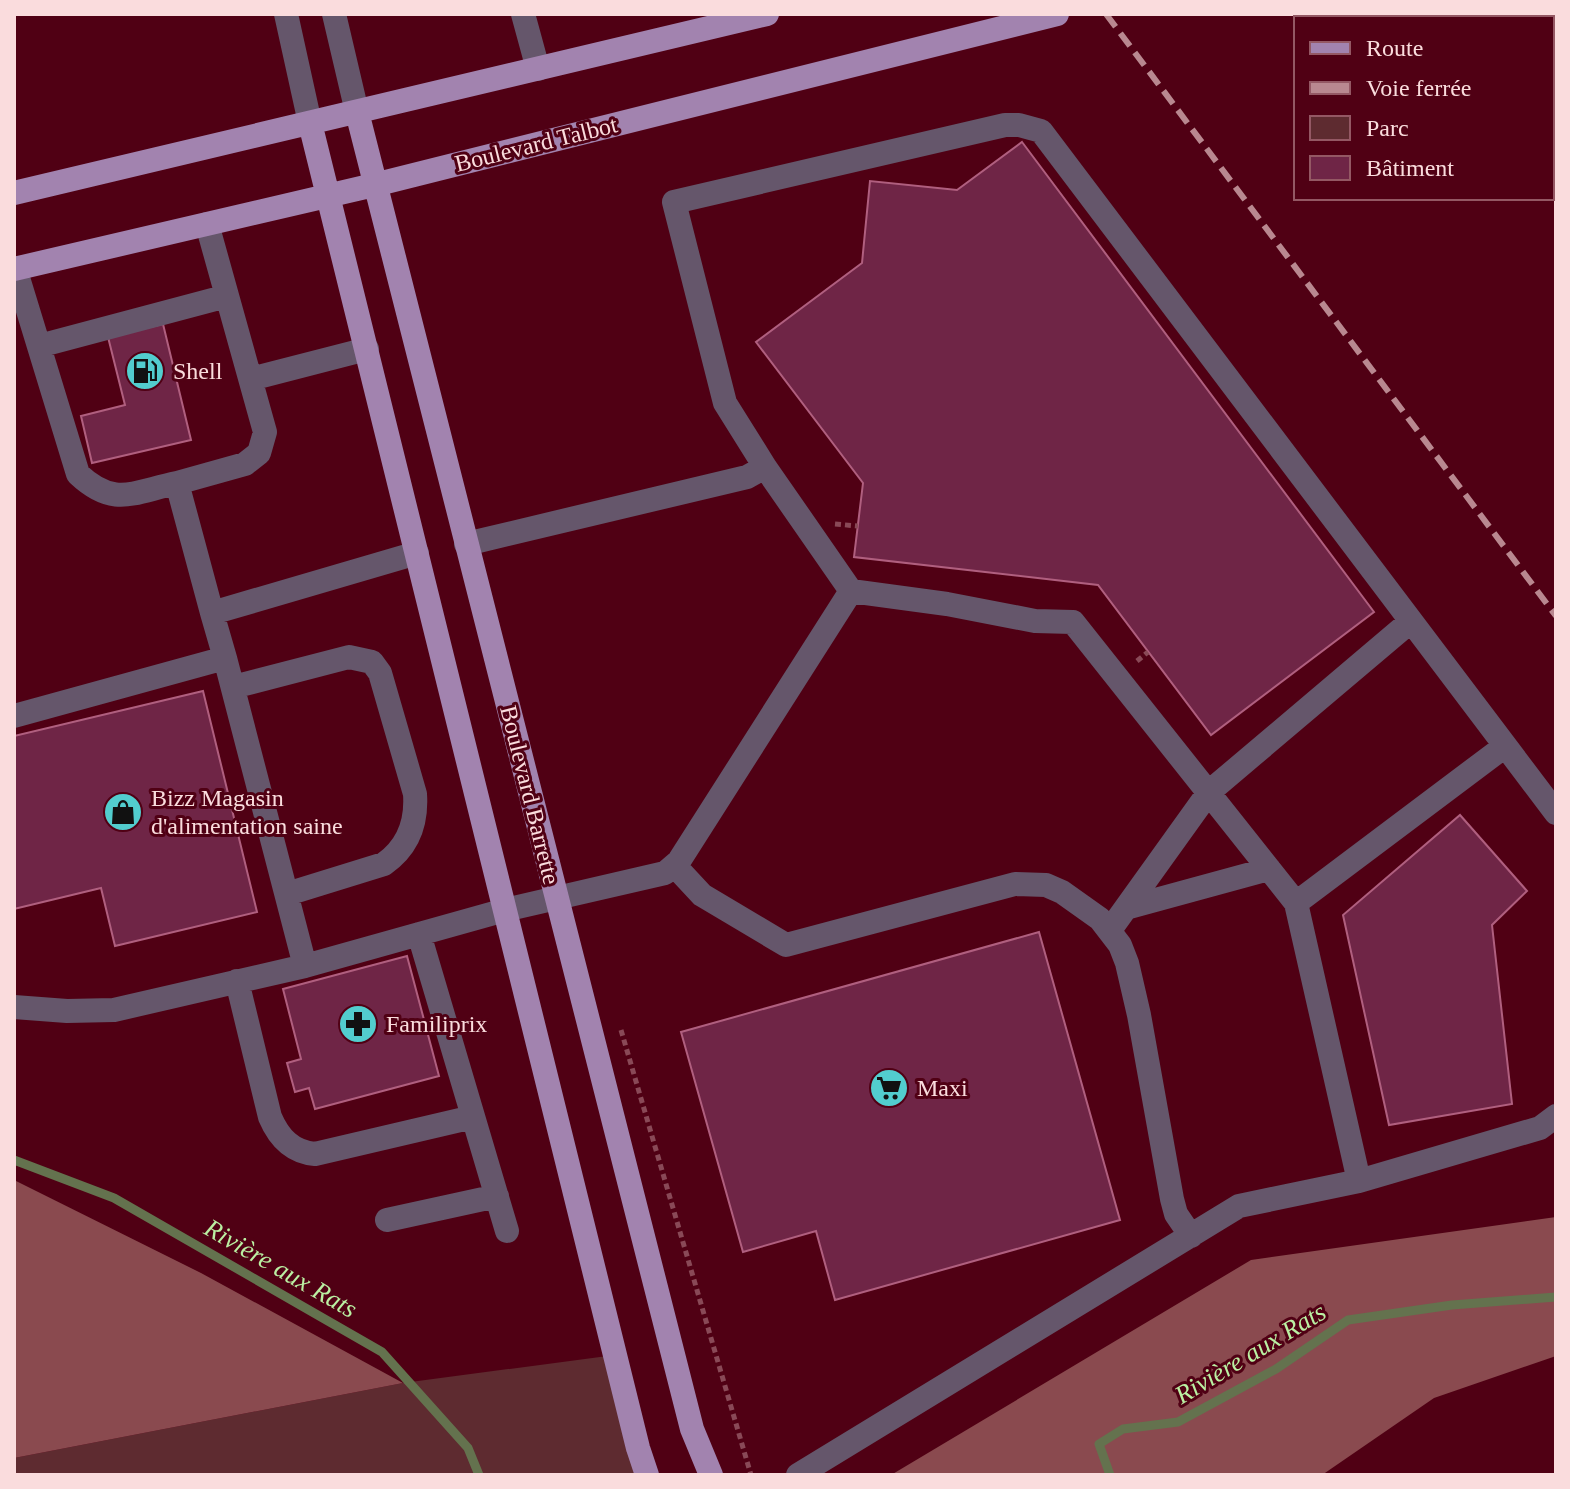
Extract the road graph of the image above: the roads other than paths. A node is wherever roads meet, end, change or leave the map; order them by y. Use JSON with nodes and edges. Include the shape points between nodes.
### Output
{"nodes":[{"id":1,"x":286,"y":14,"type":"edge"},
{"id":2,"x":334,"y":14,"type":"edge"},
{"id":3,"x":523,"y":14,"type":"edge"},
{"id":4,"x":767,"y":14,"type":"edge"},
{"id":5,"x":1057,"y":14,"type":"edge"},
{"id":6,"x":715,"y":20,"type":"edge"},
{"id":7,"x":538,"y":69,"type":"junction"},
{"id":8,"x":357,"y":112,"type":"junction"},
{"id":9,"x":310,"y":123,"type":"junction"},
{"id":10,"x":374,"y":185,"type":"junction"},
{"id":11,"x":14,"y":193,"type":"edge"},
{"id":12,"x":329,"y":196,"type":"junction"},
{"id":13,"x":207,"y":224,"type":"junction"},
{"id":14,"x":14,"y":268,"type":"edge"},
{"id":15,"x":227,"y":296,"type":"junction"},
{"id":16,"x":39,"y":346,"type":"junction"},
{"id":17,"x":367,"y":349,"type":"junction"},
{"id":18,"x":251,"y":379,"type":"junction"},
{"id":19,"x":765,"y":467,"type":"junction"},
{"id":20,"x":177,"y":483,"type":"junction"},
{"id":21,"x":466,"y":544,"type":"junction"},
{"id":22,"x":417,"y":553,"type":"junction"},
{"id":23,"x":851,"y":591,"type":"junction"},
{"id":24,"x":212,"y":613,"type":"junction"},
{"id":25,"x":1411,"y":621,"type":"junction"},
{"id":26,"x":225,"y":658,"type":"junction"},
{"id":27,"x":233,"y":687,"type":"junction"},
{"id":28,"x":14,"y":716,"type":"edge"},
{"id":29,"x":1505,"y":746,"type":"junction"},
{"id":30,"x":1209,"y":792,"type":"junction"},
{"id":31,"x":1556,"y":813,"type":"edge"},
{"id":32,"x":675,"y":866,"type":"junction"},
{"id":33,"x":1269,"y":869,"type":"junction"},
{"id":34,"x":287,"y":894,"type":"junction"},
{"id":35,"x":556,"y":897,"type":"junction"},
{"id":36,"x":1296,"y":903,"type":"junction"},
{"id":37,"x":1126,"y":908,"type":"junction"},
{"id":38,"x":505,"y":910,"type":"junction"},
{"id":39,"x":1110,"y":930,"type":"junction"},
{"id":40,"x":419,"y":934,"type":"junction"},
{"id":41,"x":305,"y":966,"type":"junction"},
{"id":42,"x":237,"y":981,"type":"junction"},
{"id":43,"x":14,"y":1007,"type":"edge"},
{"id":44,"x":1556,"y":1116,"type":"edge"},
{"id":45,"x":473,"y":1117,"type":"junction"},
{"id":46,"x":1359,"y":1181,"type":"junction"},
{"id":47,"x":497,"y":1196,"type":"junction"},
{"id":48,"x":387,"y":1220,"type":"dead end"},
{"id":49,"x":507,"y":1231,"type":"dead end"},
{"id":50,"x":1191,"y":1236,"type":"junction"},
{"id":51,"x":647,"y":1475,"type":"edge"},
{"id":52,"x":711,"y":1475,"type":"edge"},
{"id":53,"x":798,"y":1475,"type":"edge"}],
"edges":[{"from":1,"to":9,"type":"street"},
{"from":2,"to":8,"type":"street"},
{"from":3,"to":7,"type":"street"},
{"from":4,"to":6,"type":"main road"},
{"from":5,"to":10,"type":"main road","name":"Boulevard Talbot"},
{"from":6,"to":7,"type":"main road"},
{"from":7,"to":8,"type":"main road"},
{"from":8,"to":9,"type":"main road"},
{"from":8,"to":10,"type":"main road","name":"Boulevard Barrette"},
{"from":9,"to":11,"type":"main road"},
{"from":9,"to":12,"type":"main road"},
{"from":10,"to":12,"type":"main road","name":"Boulevard Talbot"},
{"from":10,"to":21,"type":"main road","name":"Boulevard Barrette"},
{"from":12,"to":13,"type":"main road","name":"Boulevard Talbot"},
{"from":12,"to":17,"type":"main road"},
{"from":13,"to":14,"type":"main road","name":"Boulevard Talbot"},
{"from":13,"to":15,"type":"street"},
{"from":14,"to":16,"type":"street"},
{"from":15,"to":16,"type":"street"},
{"from":15,"to":18,"type":"street"},
{"from":16,"to":20,"type":"street","via":[[78,474],[96,490],[115,496]]},
{"from":17,"to":18,"type":"street"},
{"from":17,"to":22,"type":"main road"},
{"from":18,"to":20,"type":"street","via":[[265,432],[259,453],[245,464]]},
{"from":19,"to":21,"type":"street","via":[[747,477]]},
{"from":19,"to":23,"type":"street"},
{"from":19,"to":25,"type":"street","via":[[725,403],[674,202],[1005,125],[1033,127],[1049,139]]},
{"from":20,"to":24,"type":"street"},
{"from":21,"to":35,"type":"main road","name":"Boulevard Barrette"},
{"from":22,"to":24,"type":"street"},
{"from":22,"to":38,"type":"main road"},
{"from":23,"to":30,"type":"street","via":[[1035,621],[1073,622]]},
{"from":23,"to":32,"type":"street"},
{"from":24,"to":26,"type":"street"},
{"from":25,"to":29,"type":"street"},
{"from":25,"to":30,"type":"street"},
{"from":26,"to":27,"type":"street"},
{"from":26,"to":28,"type":"street"},
{"from":27,"to":34,"type":"street"},
{"from":27,"to":34,"type":"street","via":[[349,657],[372,662],[380,673],[415,794],[408,840],[395,856]]},
{"from":29,"to":31,"type":"street"},
{"from":29,"to":36,"type":"street"},
{"from":30,"to":33,"type":"street"},
{"from":30,"to":37,"type":"street"},
{"from":32,"to":35,"type":"street","via":[[665,873]]},
{"from":32,"to":39,"type":"street","via":[[702,895],[786,945],[1015,884],[1046,885],[1062,892]]},
{"from":33,"to":36,"type":"street"},
{"from":33,"to":37,"type":"street"},
{"from":34,"to":41,"type":"street"},
{"from":35,"to":38,"type":"street"},
{"from":35,"to":52,"type":"main road","name":"Boulevard Barrette","via":[[692,1429]]},
{"from":36,"to":46,"type":"street"},
{"from":37,"to":39,"type":"street"},
{"from":38,"to":40,"type":"street"},
{"from":38,"to":51,"type":"main road"},
{"from":39,"to":50,"type":"street","via":[[1127,963],[1139,1015],[1172,1199]]},
{"from":40,"to":41,"type":"street"},
{"from":40,"to":45,"type":"street"},
{"from":41,"to":42,"type":"street"},
{"from":42,"to":43,"type":"street","via":[[114,1010]]},
{"from":42,"to":45,"type":"street","via":[[270,1117],[294,1149],[315,1154]]},
{"from":44,"to":46,"type":"street","via":[[1540,1128]]},
{"from":45,"to":47,"type":"street"},
{"from":46,"to":50,"type":"street","via":[[1239,1206]]},
{"from":47,"to":48,"type":"street"},
{"from":47,"to":49,"type":"street"},
{"from":50,"to":53,"type":"street"}]}
